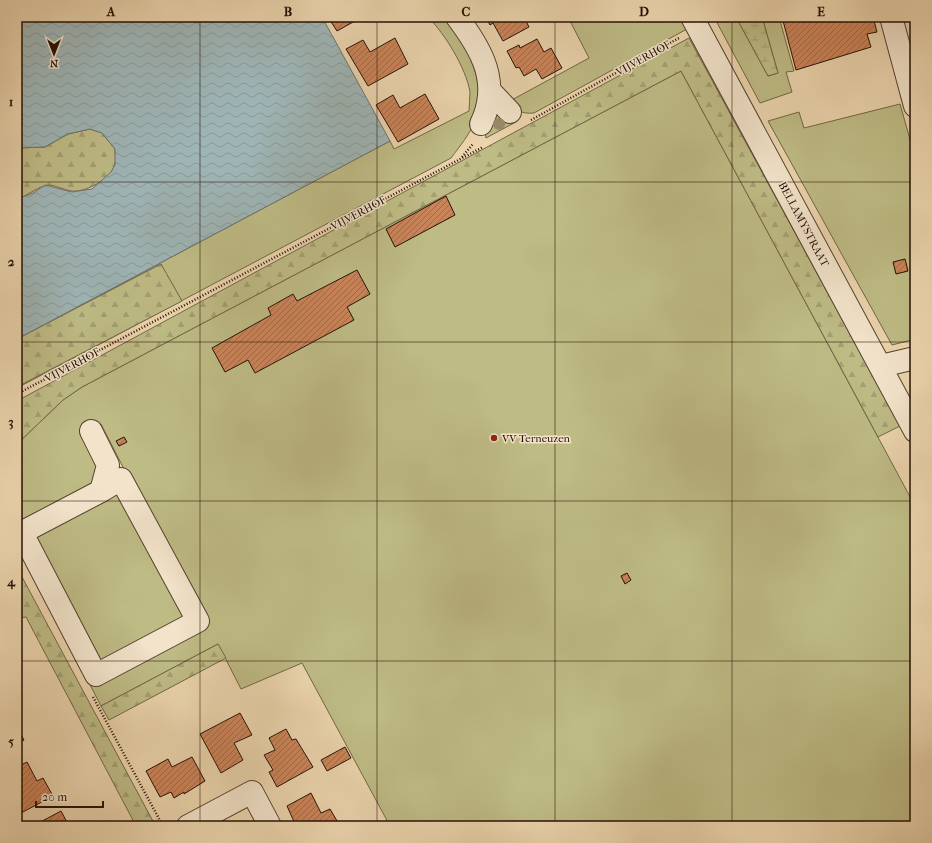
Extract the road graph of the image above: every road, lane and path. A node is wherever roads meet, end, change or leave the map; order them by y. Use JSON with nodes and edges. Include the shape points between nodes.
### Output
{"nodes":[{"id":1,"x":457,"y":17,"type":"edge"},
{"id":2,"x":891,"y":17,"type":"edge"},
{"id":3,"x":695,"y":23,"type":"edge"},
{"id":4,"x":491,"y":92,"type":"junction"},
{"id":5,"x":915,"y":106,"type":"edge"},
{"id":6,"x":520,"y":117,"type":"joint"},
{"id":7,"x":481,"y":124,"type":"dead end"},
{"id":8,"x":488,"y":144,"type":"dead end"},
{"id":9,"x":915,"y":358,"type":"edge"},
{"id":10,"x":881,"y":366,"type":"junction"},
{"id":11,"x":17,"y":394,"type":"edge"},
{"id":12,"x":91,"y":431,"type":"dead end"},
{"id":13,"x":915,"y":431,"type":"edge"},
{"id":14,"x":102,"y":491,"type":"junction"},
{"id":15,"x":19,"y":534,"type":"edge"},
{"id":16,"x":188,"y":826,"type":"edge"},
{"id":17,"x":270,"y":826,"type":"edge"}],
"edges":[{"from":1,"to":4,"type":"street","via":[[480,51]]},
{"from":2,"to":5,"type":"street"},
{"from":3,"to":6,"type":"path","name":"VIJVERHOF"},
{"from":3,"to":10,"type":"street","name":"BELLAMYSTRAAT"},
{"from":4,"to":6,"type":"street"},
{"from":4,"to":7,"type":"street"},
{"from":8,"to":11,"type":"path","name":"VIJVERHOF"},
{"from":9,"to":10,"type":"street"},
{"from":10,"to":13,"type":"street","name":"BELLAMYSTRAAT"},
{"from":12,"to":14,"type":"street","via":[[108,466]]},
{"from":14,"to":15,"type":"street"},
{"from":14,"to":15,"type":"street","via":[[121,479],[198,621],[96,675]]},
{"from":16,"to":17,"type":"street","via":[[252,792]]}]}
